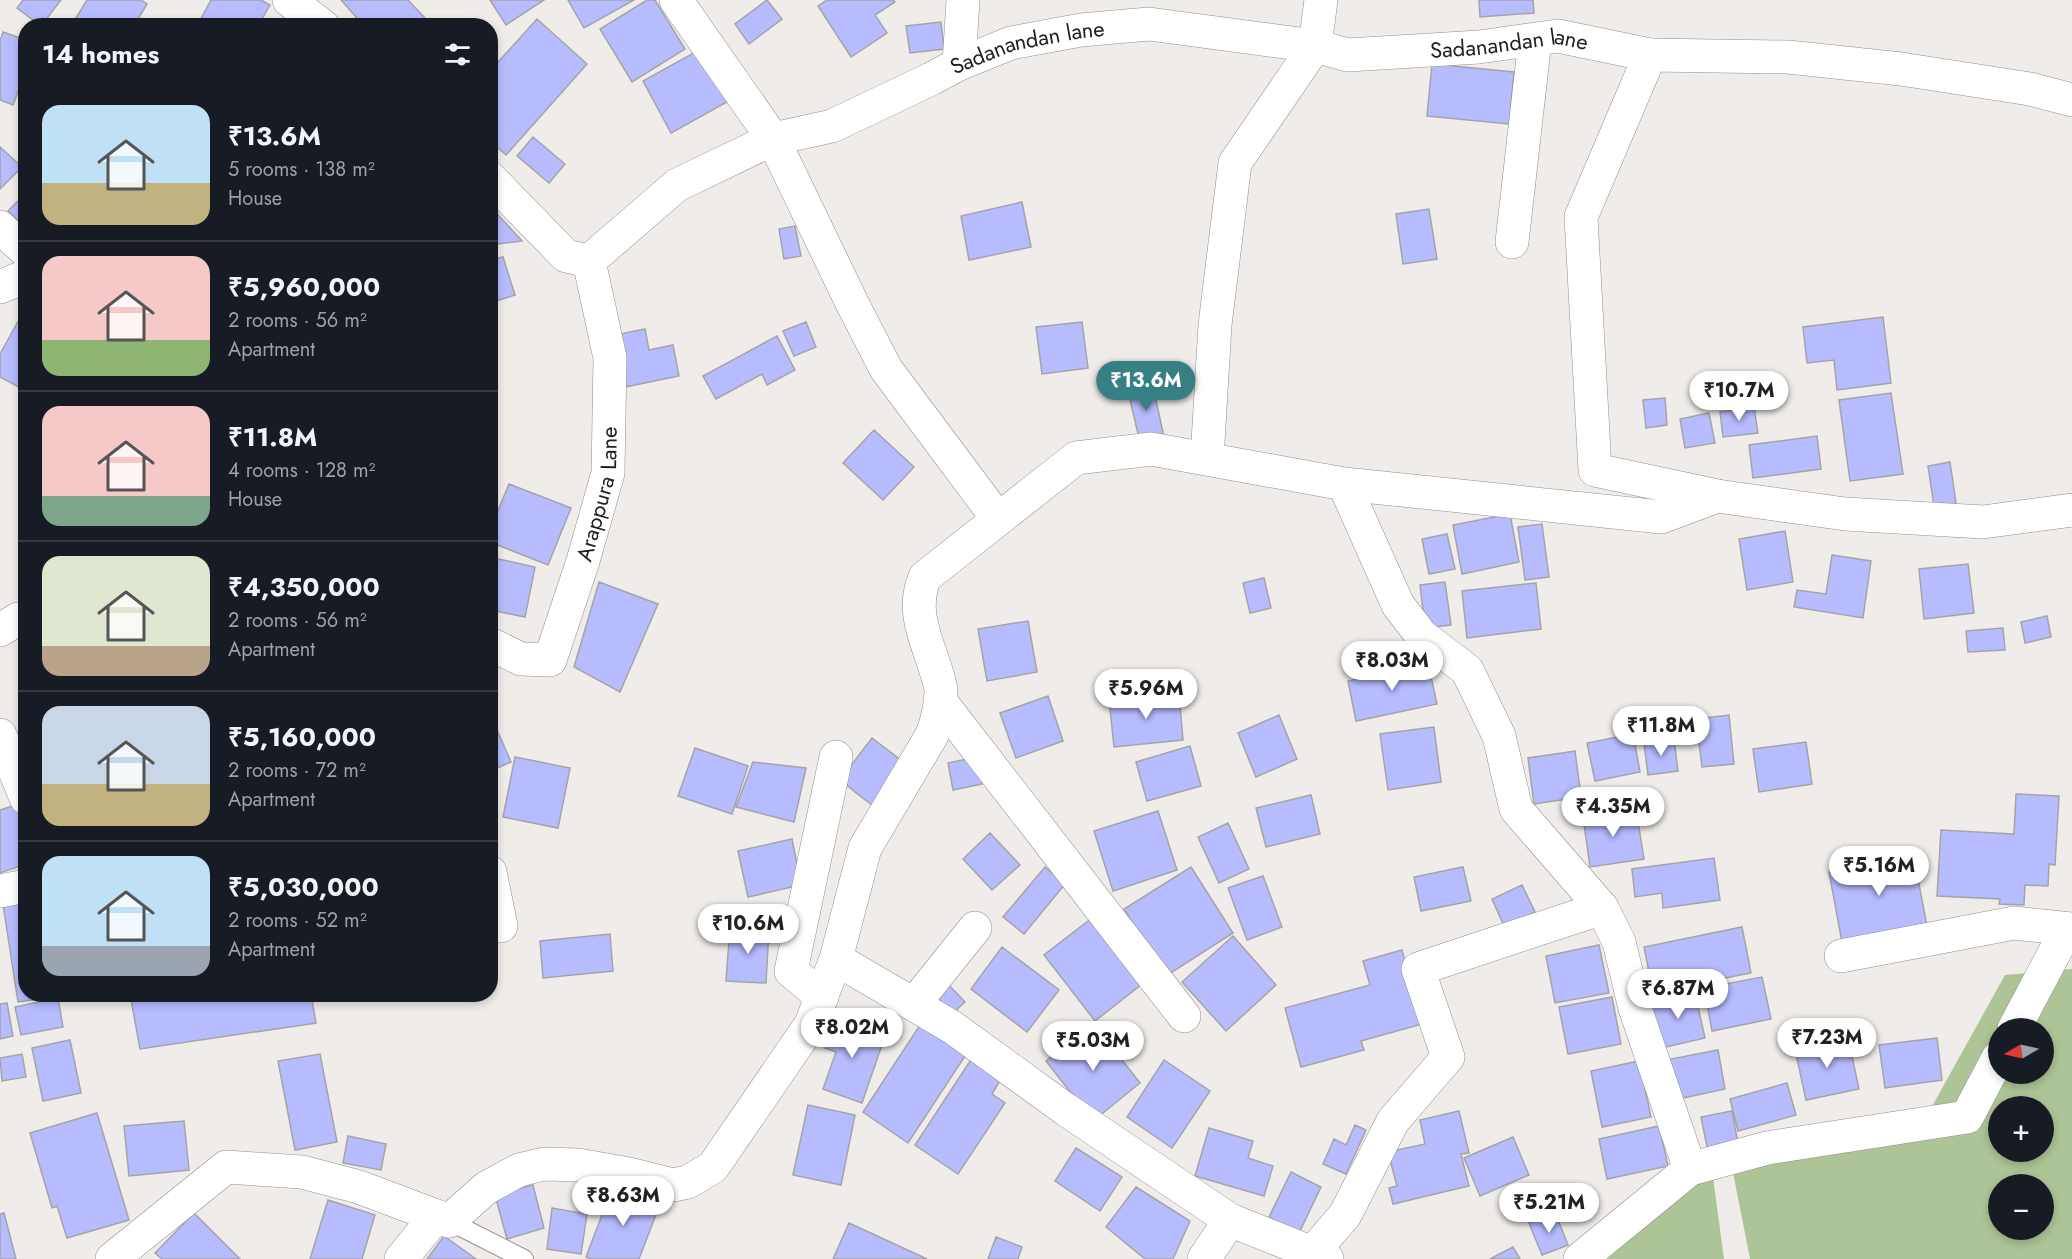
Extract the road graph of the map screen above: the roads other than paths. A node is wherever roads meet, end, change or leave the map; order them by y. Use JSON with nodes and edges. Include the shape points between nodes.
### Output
{"nodes":[{"id":1,"x":676,"y":0,"type":"edge"},
{"id":2,"x":963,"y":0,"type":"edge"},
{"id":3,"x":1321,"y":0,"type":"edge"},
{"id":4,"x":1535,"y":39,"type":"junction"},
{"id":5,"x":1315,"y":46,"type":"junction"},
{"id":6,"x":1650,"y":54,"type":"junction"},
{"id":7,"x":959,"y":64,"type":"junction"},
{"id":8,"x":2072,"y":100,"type":"edge"},
{"id":9,"x":773,"y":139,"type":"junction"},
{"id":10,"x":498,"y":186,"type":"edge"},
{"id":11,"x":0,"y":227,"type":"edge"},
{"id":12,"x":1512,"y":242,"type":"dead end"},
{"id":13,"x":18,"y":244,"type":"edge"},
{"id":14,"x":589,"y":261,"type":"junction"},
{"id":15,"x":18,"y":279,"type":"edge"},
{"id":16,"x":0,"y":286,"type":"edge"},
{"id":17,"x":1207,"y":459,"type":"junction"},
{"id":18,"x":1344,"y":484,"type":"junction"},
{"id":19,"x":1718,"y":496,"type":"junction"},
{"id":20,"x":2072,"y":510,"type":"edge"},
{"id":21,"x":998,"y":519,"type":"junction"},
{"id":22,"x":498,"y":648,"type":"edge"},
{"id":23,"x":941,"y":702,"type":"junction"},
{"id":24,"x":0,"y":735,"type":"edge"},
{"id":25,"x":836,"y":757,"type":"dead end"},
{"id":26,"x":18,"y":779,"type":"edge"},
{"id":27,"x":18,"y":888,"type":"edge"},
{"id":28,"x":0,"y":891,"type":"edge"},
{"id":29,"x":1602,"y":908,"type":"junction"},
{"id":30,"x":498,"y":911,"type":"edge"},
{"id":31,"x":501,"y":926,"type":"dead end"},
{"id":32,"x":975,"y":928,"type":"dead end"},
{"id":33,"x":2069,"y":929,"type":"edge"},
{"id":34,"x":1841,"y":956,"type":"dead end"},
{"id":35,"x":836,"y":959,"type":"junction"},
{"id":36,"x":822,"y":997,"type":"junction"},
{"id":37,"x":914,"y":1004,"type":"junction"},
{"id":38,"x":1184,"y":1016,"type":"dead end"},
{"id":39,"x":2019,"y":1018,"type":"edge"},
{"id":40,"x":1988,"y":1076,"type":"edge"},
{"id":41,"x":1690,"y":1169,"type":"junction"},
{"id":42,"x":443,"y":1219,"type":"junction"},
{"id":43,"x":1230,"y":1220,"type":"junction"},
{"id":44,"x":1320,"y":1256,"type":"edge"},
{"id":45,"x":112,"y":1259,"type":"edge"},
{"id":46,"x":401,"y":1259,"type":"edge"},
{"id":47,"x":524,"y":1259,"type":"edge"},
{"id":48,"x":1204,"y":1259,"type":"edge"},
{"id":49,"x":1580,"y":1259,"type":"edge"}],
"edges":[{"from":1,"to":9,"type":"street"},
{"from":2,"to":7,"type":"street"},
{"from":3,"to":5,"type":"street"},
{"from":4,"to":5,"type":"street","name":"Sadanandan lane","via":[[1479,47],[1348,55]]},
{"from":4,"to":6,"type":"street","name":"Sadanandan lane","via":[[1558,36]]},
{"from":4,"to":12,"type":"street"},
{"from":5,"to":7,"type":"street","name":"Sadanandan lane","via":[[1149,24],[1081,30],[1011,43]]},
{"from":5,"to":17,"type":"street","via":[[1236,163],[1215,325]]},
{"from":6,"to":8,"type":"street","name":"Sadanandan lane","via":[[1788,57],[1901,69],[2030,89]]},
{"from":6,"to":19,"type":"street","via":[[1581,217],[1595,470]]},
{"from":7,"to":9,"type":"street","name":"Sadanandan lane","via":[[832,126]]},
{"from":9,"to":14,"type":"street","name":"Sadanandan lane","via":[[677,185]]},
{"from":9,"to":21,"type":"street","via":[[886,369]]},
{"from":10,"to":14,"type":"street","via":[[566,256]]},
{"from":11,"to":13,"type":"street"},
{"from":14,"to":22,"type":"street","name":"Arappura Lane","via":[[609,358],[608,473],[550,660],[521,659]]},
{"from":15,"to":16,"type":"street"},
{"from":17,"to":18,"type":"street"},
{"from":17,"to":21,"type":"street","via":[[1151,449],[1076,458]]},
{"from":18,"to":19,"type":"street","via":[[1661,517]]},
{"from":18,"to":29,"type":"street","via":[[1398,605],[1422,636],[1467,669],[1499,736],[1516,809]]},
{"from":19,"to":20,"type":"street","via":[[1845,514],[1983,522]]},
{"from":21,"to":23,"type":"street","via":[[925,577],[920,588],[919,615],[938,676]]},
{"from":23,"to":35,"type":"street","via":[[932,735],[865,848]]},
{"from":23,"to":38,"type":"street"},
{"from":24,"to":26,"type":"street"},
{"from":25,"to":36,"type":"street","via":[[791,971]]},
{"from":27,"to":28,"type":"street"},
{"from":29,"to":41,"type":"street","via":[[1619,942],[1635,1008]]},
{"from":29,"to":44,"type":"street","via":[[1418,969],[1448,1057],[1393,1121]]},
{"from":30,"to":31,"type":"street"},
{"from":32,"to":37,"type":"street"},
{"from":33,"to":34,"type":"street","via":[[2014,923]]},
{"from":33,"to":39,"type":"street"},
{"from":35,"to":36,"type":"street"},
{"from":35,"to":37,"type":"street"},
{"from":36,"to":42,"type":"street","via":[[811,1024],[724,1154],[701,1176],[673,1185],[588,1167],[544,1164],[519,1170]]},
{"from":37,"to":43,"type":"street"},
{"from":40,"to":41,"type":"street","via":[[1966,1117],[1767,1148]]},
{"from":41,"to":49,"type":"street"},
{"from":42,"to":45,"type":"street","via":[[359,1187],[302,1172],[226,1167]]},
{"from":42,"to":46,"type":"street"},
{"from":42,"to":47,"type":"lane"},
{"from":43,"to":44,"type":"street"},
{"from":43,"to":48,"type":"street"}]}
